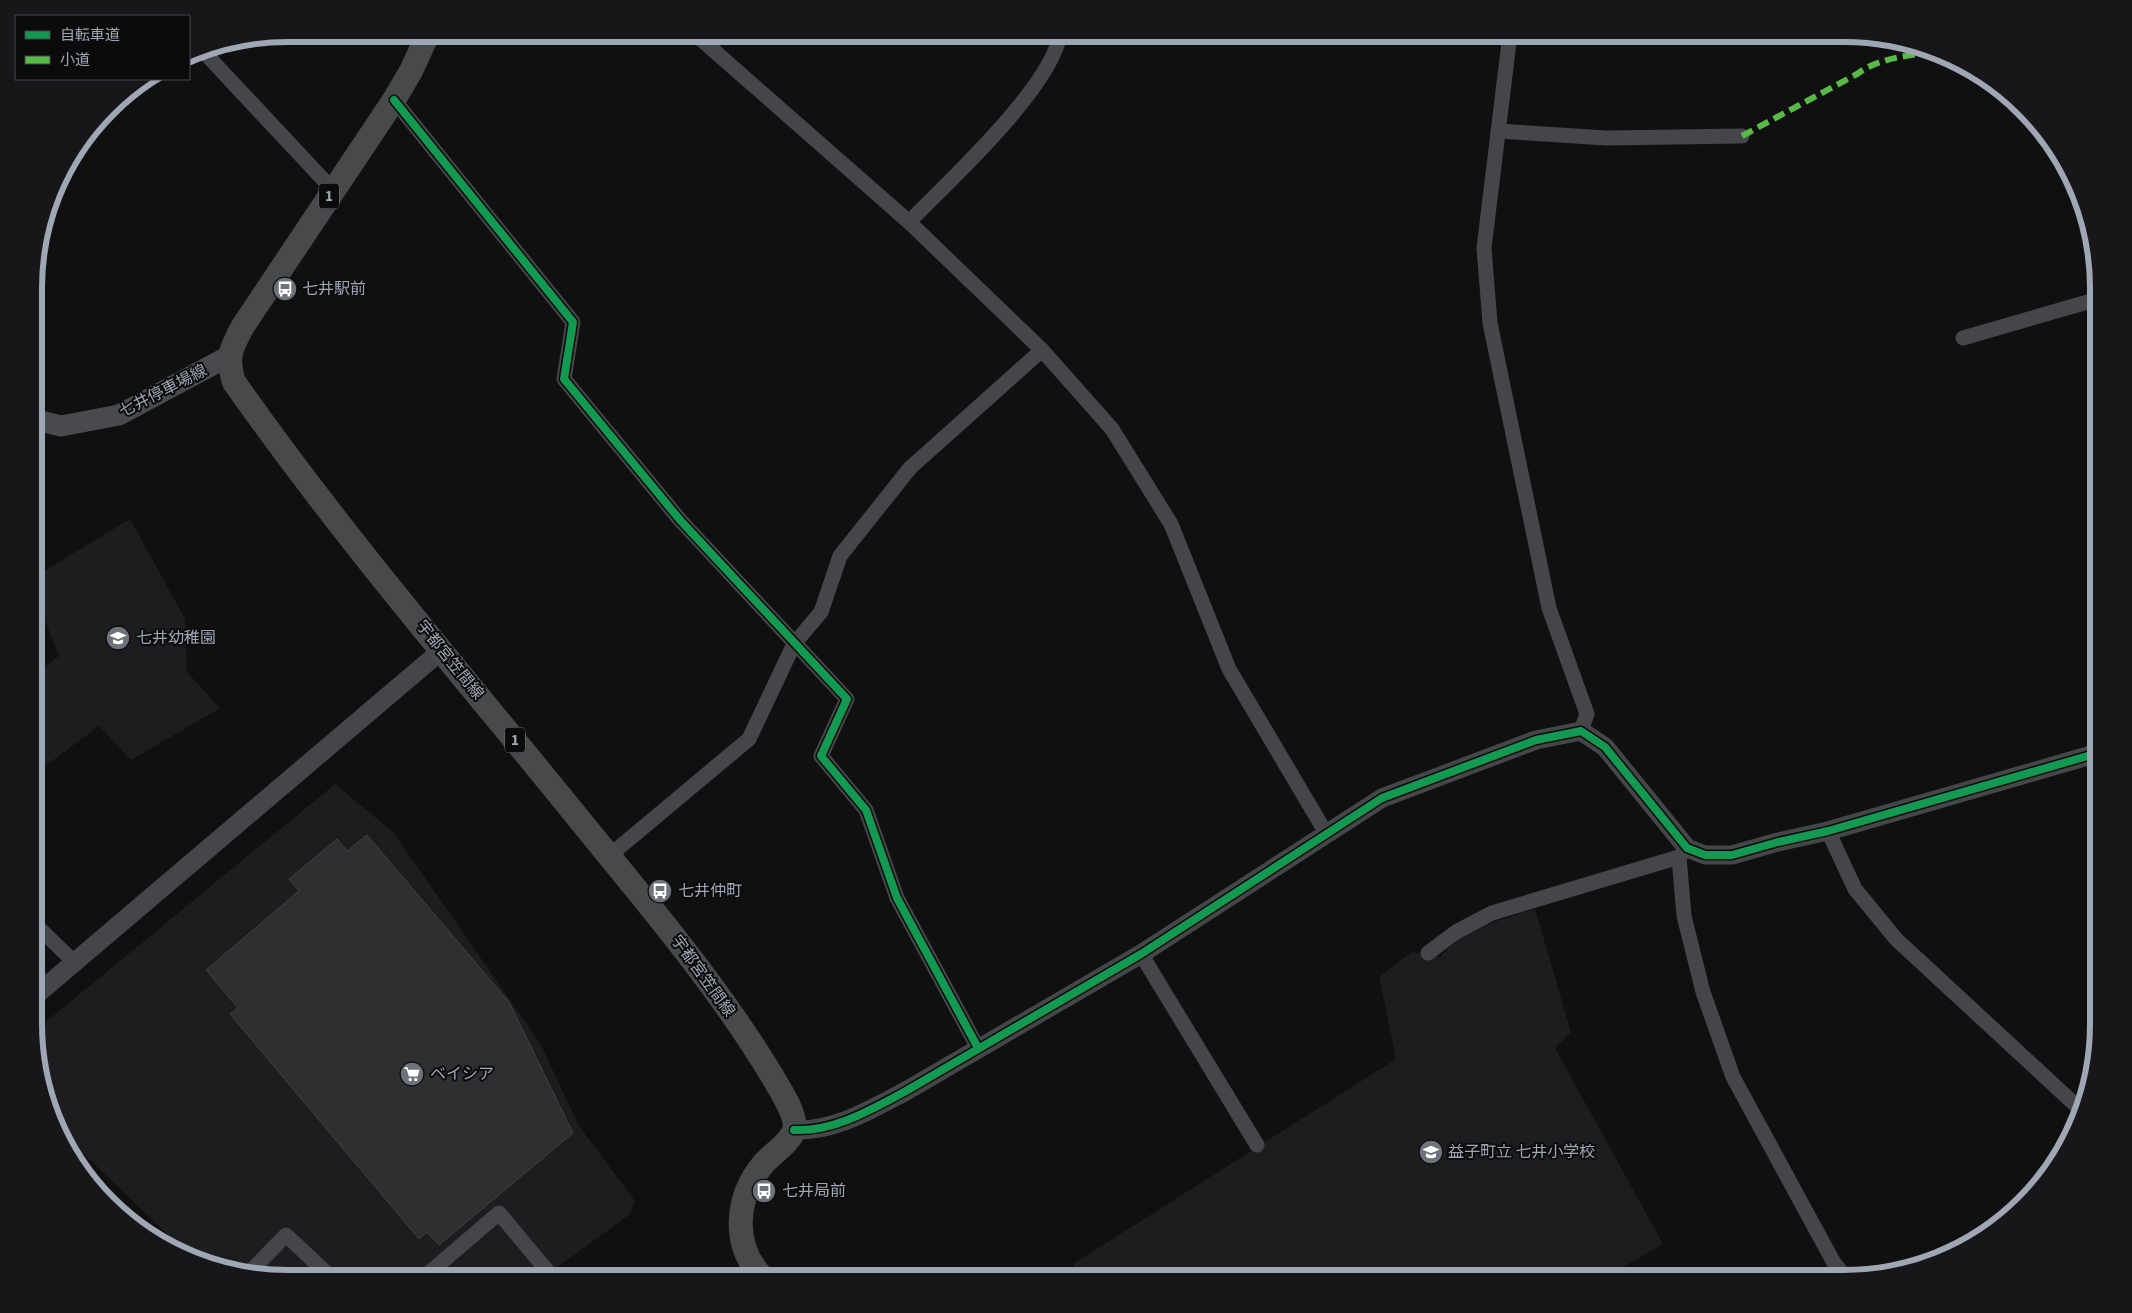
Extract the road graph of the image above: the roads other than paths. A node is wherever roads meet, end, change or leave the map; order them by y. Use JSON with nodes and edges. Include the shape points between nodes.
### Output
{"nodes":[{"id":1,"x":424,"y":42,"type":"edge"},
{"id":2,"x":704,"y":42,"type":"edge"},
{"id":3,"x":1059,"y":42,"type":"edge"},
{"id":4,"x":1509,"y":42,"type":"edge"},
{"id":5,"x":208,"y":56,"type":"edge"},
{"id":6,"x":394,"y":100,"type":"junction"},
{"id":7,"x":1498,"y":131,"type":"junction"},
{"id":8,"x":1742,"y":136,"type":"dead end"},
{"id":9,"x":333,"y":190,"type":"junction"},
{"id":10,"x":909,"y":222,"type":"junction"},
{"id":11,"x":2090,"y":301,"type":"edge"},
{"id":12,"x":1963,"y":338,"type":"dead end"},
{"id":13,"x":1042,"y":350,"type":"junction"},
{"id":14,"x":229,"y":356,"type":"junction"},
{"id":15,"x":42,"y":421,"type":"edge"},
{"id":16,"x":794,"y":644,"type":"junction"},
{"id":17,"x":442,"y":650,"type":"junction"},
{"id":18,"x":1581,"y":731,"type":"junction"},
{"id":19,"x":2090,"y":755,"type":"edge"},
{"id":20,"x":1828,"y":831,"type":"junction"},
{"id":21,"x":1326,"y":834,"type":"junction"},
{"id":22,"x":1683,"y":852,"type":"junction"},
{"id":23,"x":609,"y":856,"type":"junction"},
{"id":24,"x":42,"y":931,"type":"edge"},
{"id":25,"x":1428,"y":953,"type":"dead end"},
{"id":26,"x":1141,"y":954,"type":"junction"},
{"id":27,"x":74,"y":962,"type":"junction"},
{"id":28,"x":42,"y":990,"type":"edge"},
{"id":29,"x":978,"y":1048,"type":"junction"},
{"id":30,"x":2076,"y":1105,"type":"edge"},
{"id":31,"x":794,"y":1130,"type":"junction"},
{"id":32,"x":1257,"y":1145,"type":"dead end"},
{"id":33,"x":254,"y":1268,"type":"edge"},
{"id":34,"x":323,"y":1270,"type":"edge"},
{"id":35,"x":432,"y":1270,"type":"edge"},
{"id":36,"x":546,"y":1270,"type":"edge"},
{"id":37,"x":756,"y":1270,"type":"edge"},
{"id":38,"x":1840,"y":1270,"type":"edge"}],
"edges":[{"from":1,"to":6,"type":"main road","number":"1"},
{"from":2,"to":10,"type":"street"},
{"from":3,"to":10,"type":"street","via":[[1034,89]]},
{"from":4,"to":7,"type":"street"},
{"from":5,"to":9,"type":"street"},
{"from":6,"to":9,"type":"main road","number":"1"},
{"from":6,"to":16,"type":"street","via":[[573,322],[564,379],[680,520]]},
{"from":7,"to":8,"type":"street","via":[[1606,138]]},
{"from":7,"to":18,"type":"street","via":[[1484,248],[1490,323],[1549,608],[1587,714]]},
{"from":9,"to":14,"type":"main road","number":"1","via":[[243,326]]},
{"from":10,"to":13,"type":"street"},
{"from":11,"to":12,"type":"street"},
{"from":13,"to":16,"type":"street","via":[[910,468],[840,556],[820,612]]},
{"from":13,"to":21,"type":"street","via":[[1112,430],[1171,524],[1229,669]]},
{"from":14,"to":15,"type":"main road","name":"七井停車場線","via":[[119,415],[61,426]]},
{"from":14,"to":17,"type":"main road","name":"宇都宮笠間線","number":"1","via":[[234,382],[290,462]]},
{"from":16,"to":23,"type":"street","via":[[749,739]]},
{"from":16,"to":29,"type":"street","via":[[847,699],[822,756],[866,810],[897,898]]},
{"from":17,"to":23,"type":"main road","name":"宇都宮笠間線","number":"1"},
{"from":17,"to":27,"type":"street"},
{"from":18,"to":21,"type":"street","via":[[1536,740],[1382,798]]},
{"from":18,"to":22,"type":"street","via":[[1605,747]]},
{"from":19,"to":20,"type":"street"},
{"from":20,"to":22,"type":"street","via":[[1732,855]]},
{"from":20,"to":30,"type":"street","via":[[1855,889],[1896,939]]},
{"from":21,"to":26,"type":"street"},
{"from":22,"to":25,"type":"street","via":[[1492,913],[1456,932]]},
{"from":22,"to":38,"type":"street","via":[[1684,916],[1700,983],[1733,1077]]},
{"from":23,"to":31,"type":"main road","name":"宇都宮笠間線","number":"1","via":[[702,972],[770,1073],[794,1119]]},
{"from":24,"to":27,"type":"street"},
{"from":26,"to":29,"type":"street"},
{"from":26,"to":32,"type":"street"},
{"from":27,"to":28,"type":"street"},
{"from":29,"to":31,"type":"street","via":[[874,1108],[826,1127]]},
{"from":31,"to":37,"type":"main road","via":[[756,1172],[745,1192],[740,1212],[741,1233]]},
{"from":33,"to":34,"type":"street","via":[[286,1235]]},
{"from":35,"to":36,"type":"street","via":[[499,1213]]}]}
